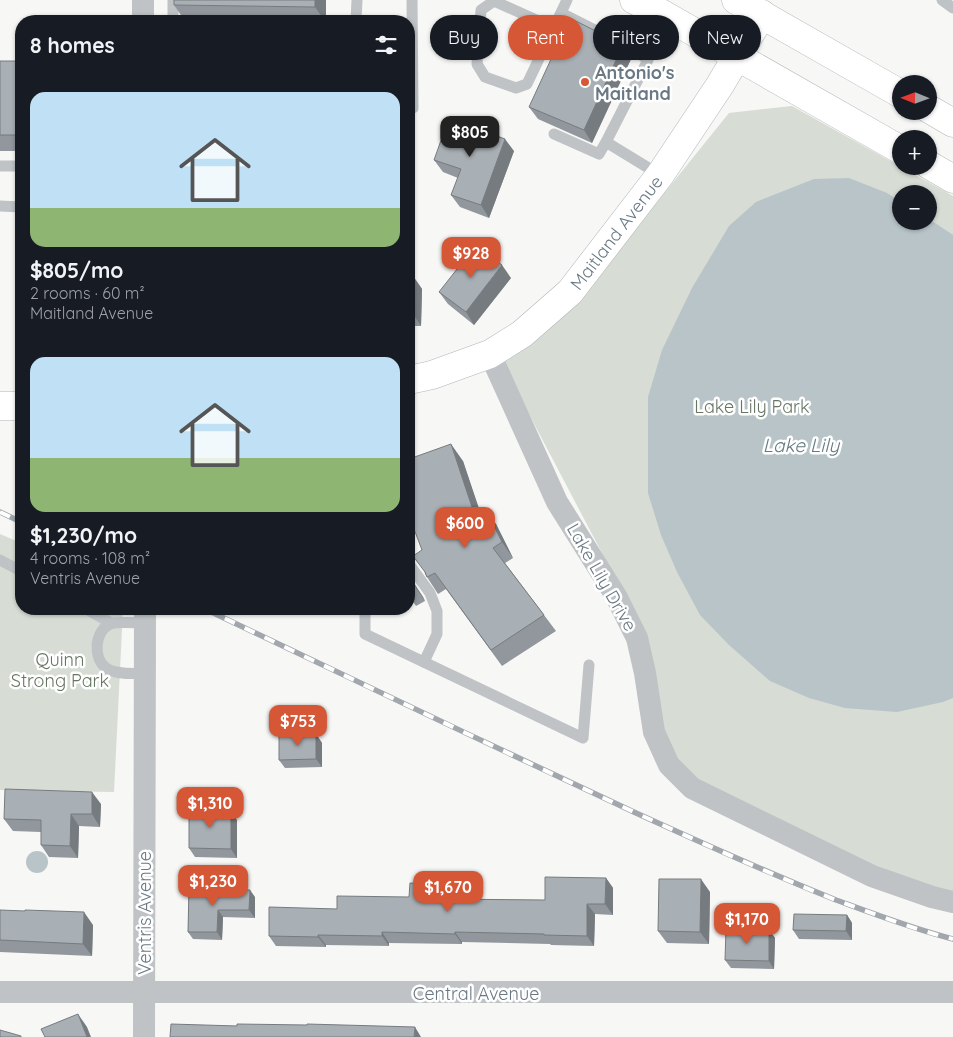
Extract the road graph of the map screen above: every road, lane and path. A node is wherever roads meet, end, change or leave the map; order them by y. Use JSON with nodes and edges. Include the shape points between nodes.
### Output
{"nodes":[{"id":1,"x":143,"y":0,"type":"edge"},
{"id":2,"x":173,"y":0,"type":"edge"},
{"id":3,"x":357,"y":0,"type":"edge"},
{"id":4,"x":412,"y":0,"type":"edge"},
{"id":5,"x":567,"y":0,"type":"edge"},
{"id":6,"x":634,"y":0,"type":"edge"},
{"id":7,"x":736,"y":0,"type":"edge"},
{"id":8,"x":942,"y":0,"type":"edge"},
{"id":9,"x":766,"y":7,"type":"edge"},
{"id":10,"x":953,"y":8,"type":"edge"},
{"id":11,"x":561,"y":13,"type":"joint"},
{"id":12,"x":143,"y":15,"type":"edge"},
{"id":13,"x":173,"y":15,"type":"edge"},
{"id":14,"x":356,"y":15,"type":"edge"},
{"id":15,"x":412,"y":15,"type":"edge"},
{"id":16,"x":554,"y":28,"type":"joint"},
{"id":17,"x":689,"y":29,"type":"edge"},
{"id":18,"x":735,"y":60,"type":"edge"},
{"id":19,"x":745,"y":60,"type":"edge"},
{"id":20,"x":892,"y":88,"type":"edge"},
{"id":21,"x":938,"y":114,"type":"edge"},
{"id":22,"x":953,"y":123,"type":"edge"},
{"id":23,"x":554,"y":134,"type":"edge"},
{"id":24,"x":606,"y":142,"type":"junction"},
{"id":25,"x":892,"y":145,"type":"edge"},
{"id":26,"x":0,"y":166,"type":"edge"},
{"id":27,"x":15,"y":166,"type":"edge"},
{"id":28,"x":937,"y":170,"type":"edge"},
{"id":29,"x":660,"y":175,"type":"junction"},
{"id":30,"x":953,"y":179,"type":"edge"},
{"id":31,"x":0,"y":206,"type":"edge"},
{"id":32,"x":15,"y":207,"type":"edge"},
{"id":33,"x":490,"y":354,"type":"junction"},
{"id":34,"x":415,"y":379,"type":"edge"},
{"id":35,"x":0,"y":406,"type":"edge"},
{"id":36,"x":15,"y":406,"type":"edge"},
{"id":37,"x":0,"y":560,"type":"edge"},
{"id":38,"x":15,"y":568,"type":"edge"},
{"id":39,"x":415,"y":572,"type":"edge"},
{"id":40,"x":97,"y":615,"type":"edge"},
{"id":41,"x":365,"y":615,"type":"edge"},
{"id":42,"x":145,"y":616,"type":"edge"},
{"id":43,"x":111,"y":623,"type":"junction"},
{"id":44,"x":424,"y":662,"type":"junction"},
{"id":45,"x":589,"y":665,"type":"dead end"},
{"id":46,"x":144,"y":674,"type":"junction"},
{"id":47,"x":953,"y":902,"type":"edge"},
{"id":48,"x":0,"y":992,"type":"edge"},
{"id":49,"x":953,"y":992,"type":"edge"},
{"id":50,"x":144,"y":993,"type":"junction"},
{"id":51,"x":144,"y":1037,"type":"edge"}],
"edges":[{"from":1,"to":12,"type":"street"},
{"from":2,"to":13,"type":"lane"},
{"from":3,"to":14,"type":"lane"},
{"from":4,"to":15,"type":"lane"},
{"from":5,"to":11,"type":"lane"},
{"from":6,"to":17,"type":"main road"},
{"from":7,"to":9,"type":"main road"},
{"from":8,"to":10,"type":"lane"},
{"from":9,"to":20,"type":"main road"},
{"from":11,"to":24,"type":"lane","via":[[648,60]]},
{"from":16,"to":16,"type":"lane","via":[[527,84],[516,88],[485,78],[477,64],[481,10],[494,1]]},
{"from":18,"to":29,"type":"main road","name":"Maitland Avenue"},
{"from":19,"to":25,"type":"main road"},
{"from":21,"to":22,"type":"main road"},
{"from":23,"to":24,"type":"lane","via":[[600,154]]},
{"from":24,"to":29,"type":"lane"},
{"from":26,"to":27,"type":"lane"},
{"from":28,"to":30,"type":"main road"},
{"from":29,"to":33,"type":"main road","name":"Maitland Avenue","via":[[570,292],[522,334]]},
{"from":31,"to":32,"type":"lane"},
{"from":33,"to":34,"type":"main road","name":"Maitland Avenue"},
{"from":33,"to":47,"type":"street","name":"Lake Lily Drive","via":[[557,502],[616,596],[638,638],[654,732],[669,765],[692,788],[872,876]]},
{"from":35,"to":36,"type":"main road"},
{"from":37,"to":38,"type":"lane"},
{"from":39,"to":44,"type":"lane","via":[[430,593],[437,611],[437,634]]},
{"from":40,"to":43,"type":"lane"},
{"from":41,"to":44,"type":"lane","via":[[365,634]]},
{"from":42,"to":43,"type":"lane"},
{"from":42,"to":46,"type":"street","name":"Ventris Avenue"},
{"from":43,"to":46,"type":"lane","via":[[100,634],[97,644],[100,662],[117,672]]},
{"from":44,"to":45,"type":"lane","via":[[583,738]]},
{"from":46,"to":50,"type":"street","name":"Ventris Avenue"},
{"from":48,"to":50,"type":"street","name":"Central Avenue"},
{"from":49,"to":50,"type":"street","name":"Central Avenue"},
{"from":50,"to":51,"type":"street","name":"Ventris Avenue"}]}
